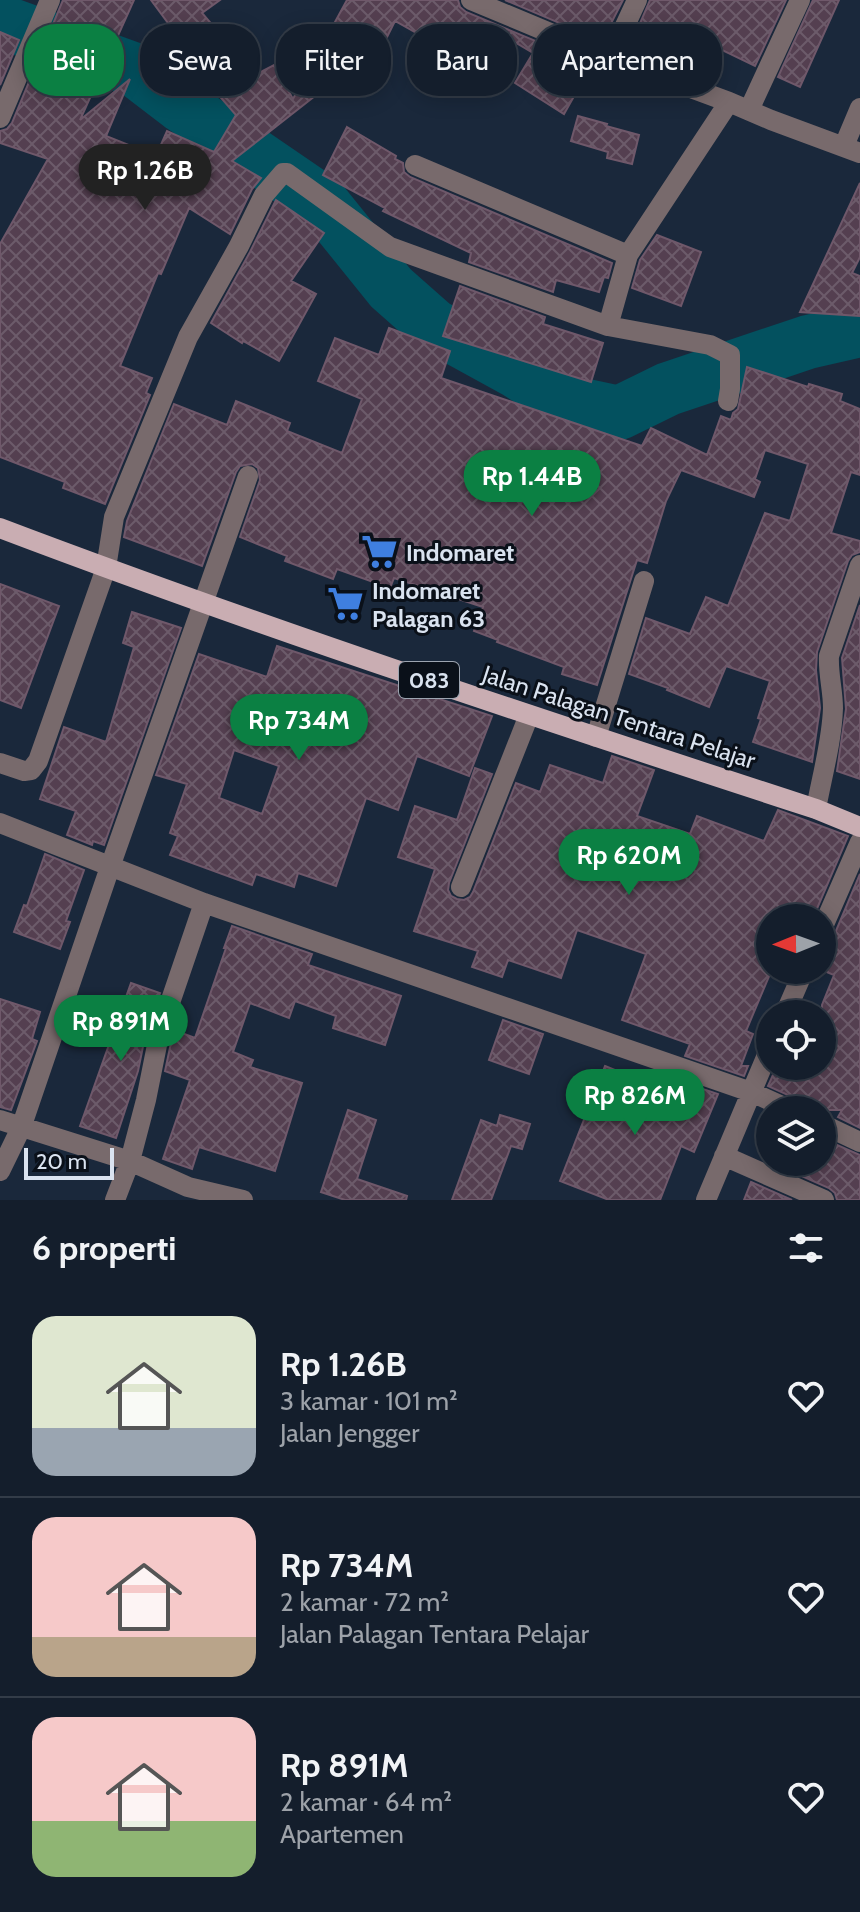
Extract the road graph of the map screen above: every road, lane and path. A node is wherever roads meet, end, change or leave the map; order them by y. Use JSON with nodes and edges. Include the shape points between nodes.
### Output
{"nodes":[{"id":1,"x":637,"y":0,"type":"edge"},
{"id":2,"x":800,"y":0,"type":"edge"},
{"id":3,"x":474,"y":1,"type":"edge"},
{"id":4,"x":48,"y":5,"type":"edge"},
{"id":5,"x":626,"y":24,"type":"edge"},
{"id":6,"x":533,"y":26,"type":"edge"},
{"id":7,"x":713,"y":96,"type":"edge"},
{"id":8,"x":729,"y":102,"type":"junction"},
{"id":9,"x":860,"y":108,"type":"edge"},
{"id":10,"x":749,"y":110,"type":"junction"},
{"id":11,"x":0,"y":118,"type":"edge"},
{"id":12,"x":852,"y":150,"type":"edge"},
{"id":13,"x":415,"y":165,"type":"dead end"},
{"id":14,"x":628,"y":255,"type":"junction"},
{"id":15,"x":608,"y":326,"type":"junction"},
{"id":16,"x":729,"y":395,"type":"dead end"},
{"id":17,"x":248,"y":476,"type":"dead end"},
{"id":18,"x":0,"y":528,"type":"edge"},
{"id":19,"x":860,"y":565,"type":"edge"},
{"id":20,"x":106,"y":568,"type":"junction"},
{"id":21,"x":644,"y":581,"type":"dead end"},
{"id":22,"x":203,"y":602,"type":"junction"},
{"id":23,"x":529,"y":715,"type":"junction"},
{"id":24,"x":596,"y":737,"type":"junction"},
{"id":25,"x":0,"y":763,"type":"edge"},
{"id":26,"x":816,"y":809,"type":"junction"},
{"id":27,"x":0,"y":823,"type":"edge"},
{"id":28,"x":860,"y":827,"type":"edge"},
{"id":29,"x":860,"y":842,"type":"edge"},
{"id":30,"x":110,"y":867,"type":"junction"},
{"id":31,"x":461,"y":887,"type":"dead end"},
{"id":32,"x":204,"y":903,"type":"junction"},
{"id":33,"x":833,"y":904,"type":"edge"},
{"id":34,"x":756,"y":1080,"type":"edge"},
{"id":35,"x":751,"y":1092,"type":"junction"},
{"id":36,"x":760,"y":1096,"type":"edge"},
{"id":37,"x":0,"y":1120,"type":"edge"},
{"id":38,"x":21,"y":1128,"type":"junction"},
{"id":39,"x":836,"y":1131,"type":"edge"},
{"id":40,"x":860,"y":1142,"type":"edge"},
{"id":41,"x":724,"y":1156,"type":"junction"},
{"id":42,"x":130,"y":1161,"type":"junction"},
{"id":43,"x":0,"y":1171,"type":"edge"},
{"id":44,"x":115,"y":1200,"type":"edge"},
{"id":45,"x":243,"y":1200,"type":"edge"},
{"id":46,"x":706,"y":1200,"type":"edge"},
{"id":47,"x":824,"y":1200,"type":"edge"}],
"edges":[{"from":1,"to":5,"type":"street"},
{"from":2,"to":10,"type":"street"},
{"from":3,"to":6,"type":"street"},
{"from":4,"to":11,"type":"street"},
{"from":7,"to":8,"type":"street"},
{"from":8,"to":10,"type":"street"},
{"from":8,"to":14,"type":"street"},
{"from":9,"to":12,"type":"street"},
{"from":10,"to":12,"type":"street"},
{"from":13,"to":14,"type":"street"},
{"from":14,"to":15,"type":"street"},
{"from":15,"to":16,"type":"street","via":[[710,345],[730,355]]},
{"from":15,"to":20,"type":"street","via":[[390,247],[283,173],[264,195],[188,337],[114,517]]},
{"from":17,"to":22,"type":"street"},
{"from":18,"to":20,"type":"main road","name":"Jalan Palagan Tentara Pelajar","number":"083"},
{"from":19,"to":26,"type":"street","via":[[829,656],[832,725]]},
{"from":20,"to":22,"type":"main road","name":"Jalan Palagan Tentara Pelajar","number":"083"},
{"from":20,"to":25,"type":"street","via":[[38,761],[24,771]]},
{"from":21,"to":24,"type":"street"},
{"from":22,"to":23,"type":"main road","name":"Jalan Palagan Tentara Pelajar","number":"083"},
{"from":22,"to":30,"type":"street"},
{"from":23,"to":24,"type":"main road","name":"Jalan Palagan Tentara Pelajar","number":"083"},
{"from":23,"to":31,"type":"street"},
{"from":24,"to":26,"type":"main road","name":"Jalan Palagan Tentara Pelajar","number":"083"},
{"from":26,"to":28,"type":"main road","name":"Jalan Palagan Tentara Pelajar","number":"083"},
{"from":27,"to":30,"type":"street"},
{"from":29,"to":33,"type":"street"},
{"from":30,"to":32,"type":"street"},
{"from":30,"to":38,"type":"street"},
{"from":32,"to":35,"type":"street"},
{"from":32,"to":42,"type":"street","via":[[159,1035]]},
{"from":34,"to":35,"type":"street"},
{"from":35,"to":36,"type":"street"},
{"from":35,"to":41,"type":"street"},
{"from":37,"to":38,"type":"street"},
{"from":38,"to":42,"type":"street"},
{"from":38,"to":43,"type":"street"},
{"from":39,"to":40,"type":"street"},
{"from":41,"to":46,"type":"street"},
{"from":41,"to":47,"type":"street"},
{"from":42,"to":44,"type":"street"},
{"from":42,"to":45,"type":"street","via":[[188,1187]]}]}
